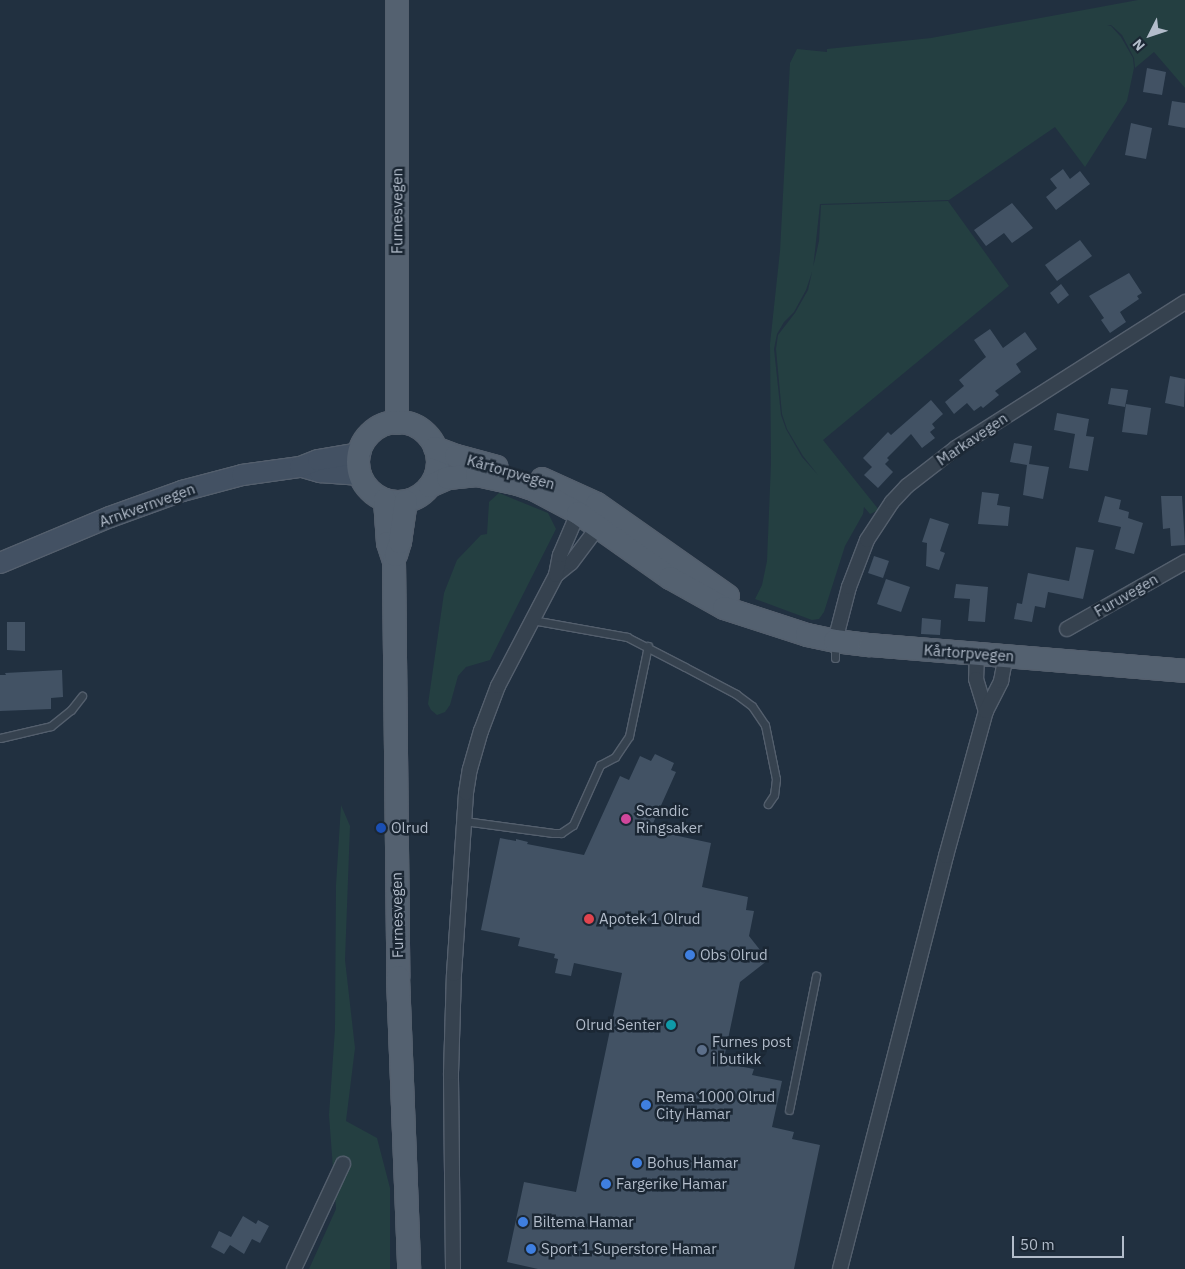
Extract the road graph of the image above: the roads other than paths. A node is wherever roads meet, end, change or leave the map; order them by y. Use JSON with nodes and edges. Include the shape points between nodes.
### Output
{"nodes":[{"id":1,"x":397,"y":0,"type":"edge"},
{"id":2,"x":1185,"y":302,"type":"edge"},
{"id":3,"x":397,"y":423,"type":"junction"},
{"id":4,"x":436,"y":448,"type":"junction"},
{"id":5,"x":360,"y":453,"type":"junction"},
{"id":6,"x":300,"y":467,"type":"junction"},
{"id":7,"x":361,"y":475,"type":"junction"},
{"id":8,"x":430,"y":486,"type":"junction"},
{"id":9,"x":395,"y":500,"type":"junction"},
{"id":10,"x":594,"y":515,"type":"junction"},
{"id":11,"x":1185,"y":562,"type":"edge"},
{"id":12,"x":0,"y":563,"type":"edge"},
{"id":13,"x":556,"y":575,"type":"junction"},
{"id":14,"x":532,"y":620,"type":"junction"},
{"id":15,"x":1067,"y":629,"type":"dead end"},
{"id":16,"x":648,"y":646,"type":"junction"},
{"id":17,"x":835,"y":650,"type":"junction"},
{"id":18,"x":977,"y":653,"type":"junction"},
{"id":19,"x":1006,"y":656,"type":"junction"},
{"id":20,"x":1185,"y":671,"type":"edge"},
{"id":21,"x":82,"y":696,"type":"dead end"},
{"id":22,"x":986,"y":711,"type":"junction"},
{"id":23,"x":0,"y":738,"type":"edge"},
{"id":24,"x":768,"y":804,"type":"dead end"},
{"id":25,"x":462,"y":821,"type":"junction"},
{"id":26,"x":816,"y":976,"type":"dead end"},
{"id":27,"x":788,"y":1110,"type":"dead end"},
{"id":28,"x":343,"y":1164,"type":"dead end"},
{"id":29,"x":294,"y":1269,"type":"edge"},
{"id":30,"x":409,"y":1269,"type":"edge"},
{"id":31,"x":453,"y":1269,"type":"edge"},
{"id":32,"x":840,"y":1269,"type":"edge"}],
"edges":[{"from":1,"to":3,"type":"main road","name":"Furnesvegen"},
{"from":2,"to":17,"type":"street","name":"Markavegen","via":[[956,448],[907,486],[892,502],[867,540],[849,587]]},
{"from":3,"to":4,"type":"main road","via":[[416,427]]},
{"from":3,"to":5,"type":"main road","via":[[373,431]]},
{"from":4,"to":8,"type":"main road","via":[[438,468]]},
{"from":4,"to":10,"type":"main road","name":"Kårtorpvegen","via":[[548,480]]},
{"from":5,"to":6,"type":"main road","via":[[318,460]]},
{"from":5,"to":7,"type":"main road"},
{"from":6,"to":7,"type":"main road"},
{"from":6,"to":12,"type":"main road","name":"Arnkvernvegen","via":[[242,475],[182,491]]},
{"from":7,"to":9,"type":"main road","via":[[370,490]]},
{"from":8,"to":9,"type":"main road","via":[[424,493]]},
{"from":8,"to":10,"type":"main road","name":"Kårtorpvegen","via":[[460,476],[496,478],[536,490]]},
{"from":9,"to":30,"type":"main road","name":"Furnesvegen","via":[[400,542],[394,561],[398,977]]},
{"from":10,"to":13,"type":"street","via":[[571,563]]},
{"from":10,"to":13,"type":"street","via":[[560,555]]},
{"from":10,"to":17,"type":"main road","name":"Kårtorpvegen","via":[[757,618]]},
{"from":11,"to":15,"type":"street","name":"Furuvegen"},
{"from":13,"to":14,"type":"street"},
{"from":14,"to":16,"type":"lane","via":[[627,637]]},
{"from":14,"to":25,"type":"street","via":[[503,676],[481,732],[470,769]]},
{"from":16,"to":24,"type":"lane","via":[[736,694],[758,714],[764,725],[776,779],[774,795]]},
{"from":16,"to":25,"type":"lane","via":[[629,736],[615,756],[600,765],[573,825],[561,833],[553,833]]},
{"from":17,"to":18,"type":"main road","name":"Kårtorpvegen"},
{"from":18,"to":19,"type":"main road","name":"Kårtorpvegen"},
{"from":18,"to":22,"type":"street","via":[[976,679]]},
{"from":19,"to":20,"type":"main road","name":"Kårtorpvegen"},
{"from":19,"to":22,"type":"street","via":[[1001,682]]},
{"from":21,"to":23,"type":"lane","via":[[51,726]]},
{"from":22,"to":32,"type":"street"},
{"from":25,"to":31,"type":"street","via":[[452,1053]]},
{"from":26,"to":27,"type":"lane"},
{"from":28,"to":29,"type":"street"}]}
